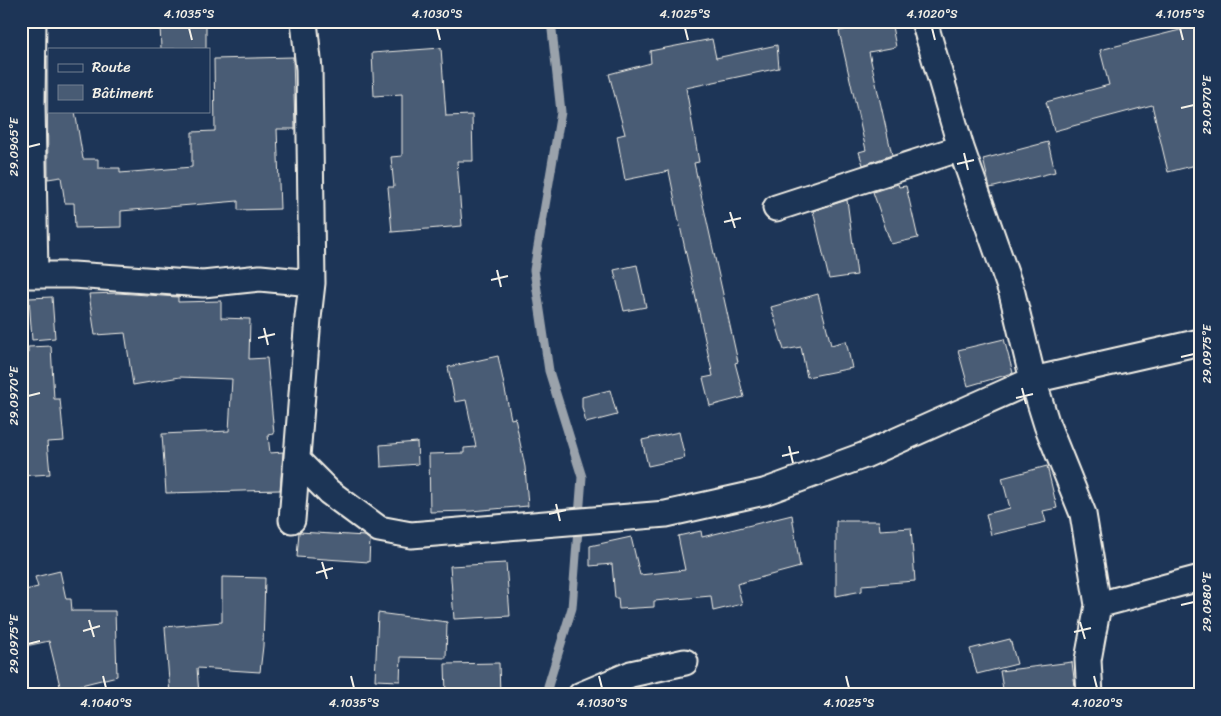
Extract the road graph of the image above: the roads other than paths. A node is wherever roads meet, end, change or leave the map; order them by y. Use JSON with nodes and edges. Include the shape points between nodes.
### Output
{"nodes":[{"id":1,"x":33,"y":21,"type":"edge"},
{"id":2,"x":304,"y":21,"type":"edge"},
{"id":3,"x":924,"y":21,"type":"edge"},
{"id":4,"x":961,"y":148,"type":"junction"},
{"id":5,"x":776,"y":208,"type":"dead end"},
{"id":6,"x":28,"y":275,"type":"edge"},
{"id":7,"x":312,"y":282,"type":"junction"},
{"id":8,"x":1200,"y":342,"type":"edge"},
{"id":9,"x":1033,"y":380,"type":"junction"},
{"id":10,"x":296,"y":460,"type":"junction"},
{"id":11,"x":292,"y":520,"type":"dead end"},
{"id":12,"x":1200,"y":578,"type":"edge"},
{"id":13,"x":1098,"y":605,"type":"junction"},
{"id":14,"x":685,"y":662,"type":"dead end"},
{"id":15,"x":581,"y":695,"type":"edge"},
{"id":16,"x":1090,"y":695,"type":"edge"}],
"edges":[{"from":1,"to":6,"type":"street"},
{"from":2,"to":7,"type":"street","via":[[310,69]]},
{"from":3,"to":4,"type":"street"},
{"from":4,"to":5,"type":"street"},
{"from":4,"to":9,"type":"street","via":[[1012,294]]},
{"from":6,"to":7,"type":"street","via":[[203,284],[260,278]]},
{"from":7,"to":10,"type":"street"},
{"from":8,"to":9,"type":"street"},
{"from":9,"to":10,"type":"street","via":[[865,455],[792,482],[764,492],[666,514],[411,535],[379,529],[329,492]]},
{"from":9,"to":13,"type":"street","via":[[1047,425],[1083,514]]},
{"from":10,"to":11,"type":"street"},
{"from":12,"to":13,"type":"street"},
{"from":13,"to":16,"type":"street","via":[[1088,660]]},
{"from":14,"to":15,"type":"street","via":[[631,674]]}]}
